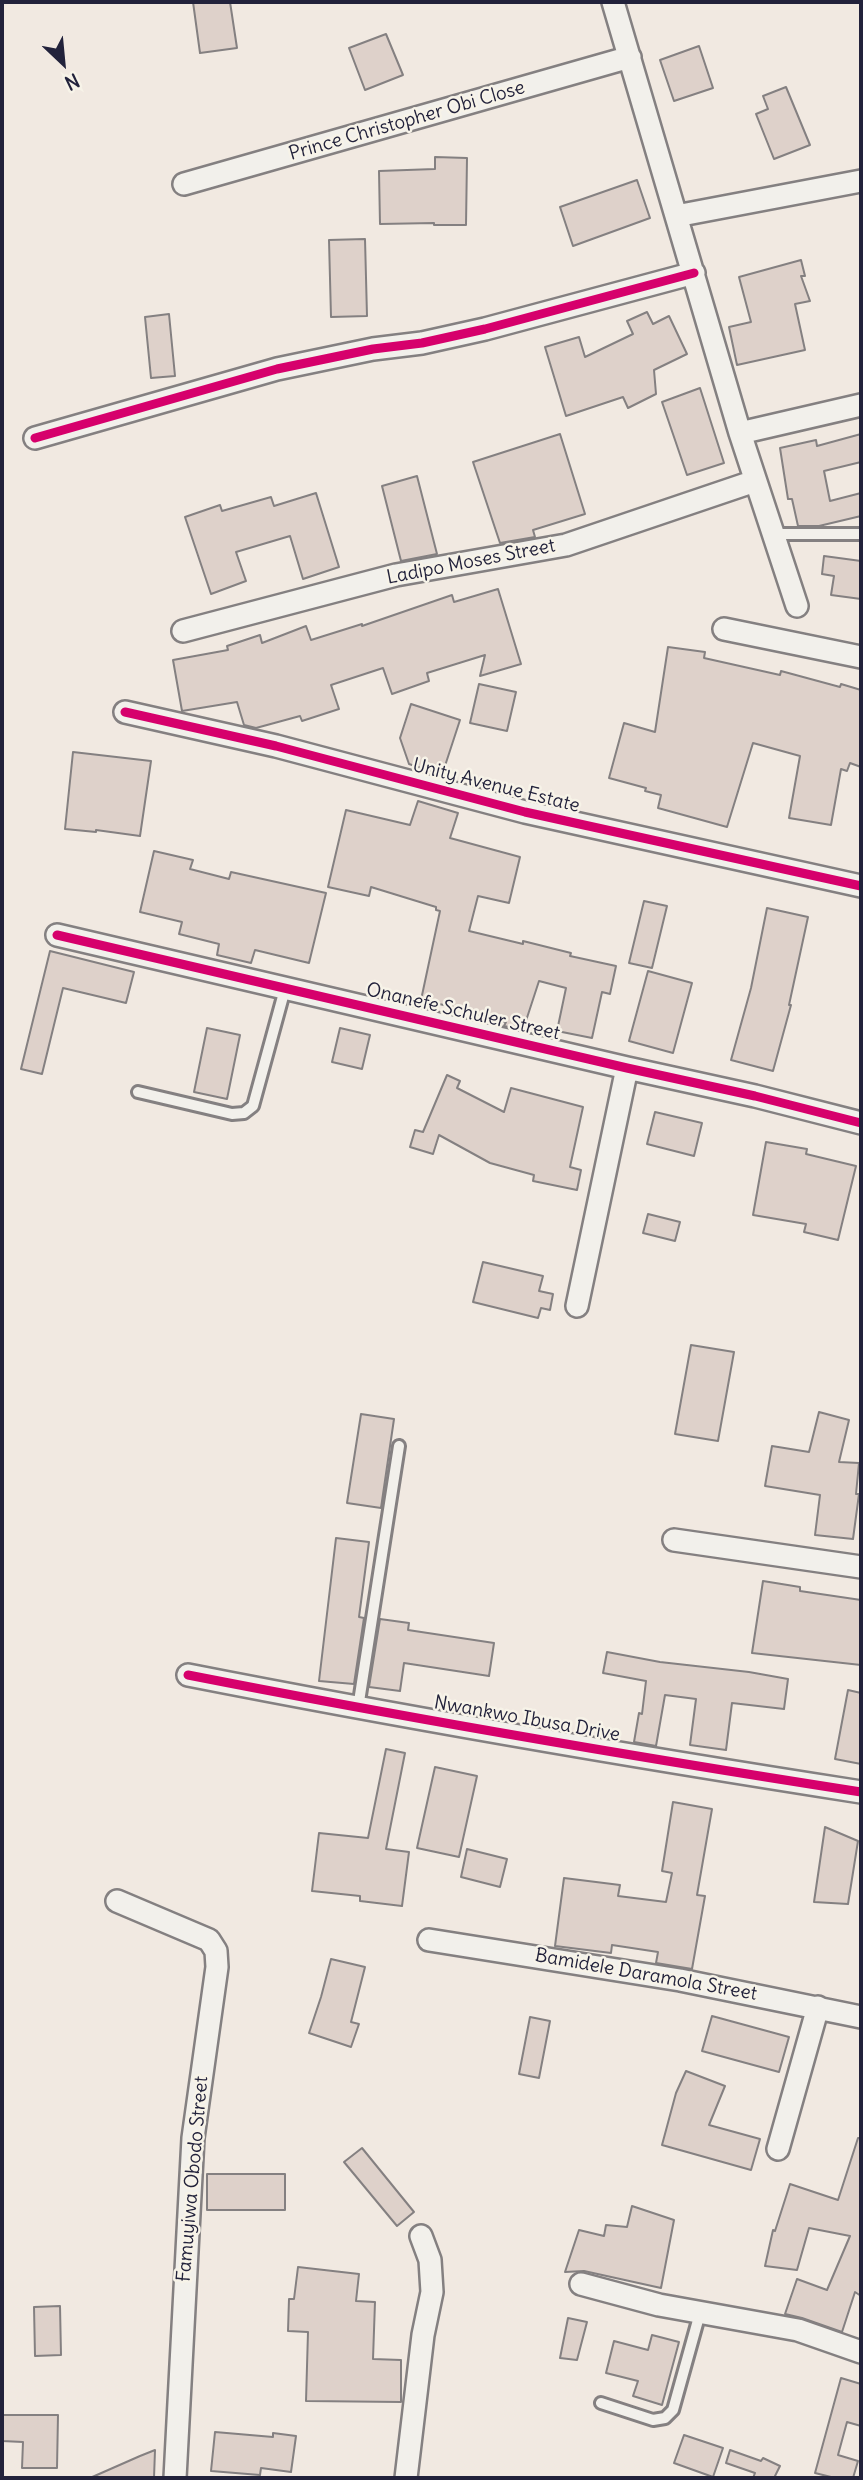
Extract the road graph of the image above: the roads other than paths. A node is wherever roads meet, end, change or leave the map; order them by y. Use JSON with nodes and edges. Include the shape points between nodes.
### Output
{"nodes":[{"id":1,"x":619,"y":3,"type":"edge"},
{"id":2,"x":630,"y":57,"type":"junction"},
{"id":3,"x":861,"y":181,"type":"edge"},
{"id":4,"x":184,"y":184,"type":"dead end"},
{"id":5,"x":676,"y":216,"type":"junction"},
{"id":6,"x":694,"y":272,"type":"junction"},
{"id":7,"x":861,"y":405,"type":"edge"},
{"id":8,"x":740,"y":433,"type":"junction"},
{"id":9,"x":35,"y":438,"type":"dead end"},
{"id":10,"x":755,"y":481,"type":"junction"},
{"id":11,"x":773,"y":534,"type":"junction"},
{"id":12,"x":861,"y":534,"type":"edge"},
{"id":13,"x":797,"y":606,"type":"dead end"},
{"id":14,"x":724,"y":629,"type":"dead end"},
{"id":15,"x":183,"y":631,"type":"dead end"},
{"id":16,"x":861,"y":657,"type":"edge"},
{"id":17,"x":125,"y":712,"type":"dead end"},
{"id":18,"x":861,"y":886,"type":"edge"},
{"id":19,"x":57,"y":935,"type":"dead end"},
{"id":20,"x":285,"y":989,"type":"junction"},
{"id":21,"x":626,"y":1068,"type":"junction"},
{"id":22,"x":138,"y":1093,"type":"dead end"},
{"id":23,"x":861,"y":1123,"type":"edge"},
{"id":24,"x":578,"y":1306,"type":"dead end"},
{"id":25,"x":399,"y":1446,"type":"dead end"},
{"id":26,"x":674,"y":1541,"type":"dead end"},
{"id":27,"x":861,"y":1567,"type":"edge"},
{"id":28,"x":188,"y":1675,"type":"dead end"},
{"id":29,"x":358,"y":1708,"type":"junction"},
{"id":30,"x":861,"y":1792,"type":"edge"},
{"id":31,"x":117,"y":1901,"type":"dead end"},
{"id":32,"x":429,"y":1940,"type":"dead end"},
{"id":33,"x":818,"y":2007,"type":"junction"},
{"id":34,"x":861,"y":2017,"type":"edge"},
{"id":35,"x":778,"y":2149,"type":"dead end"},
{"id":36,"x":421,"y":2236,"type":"dead end"},
{"id":37,"x":581,"y":2284,"type":"dead end"},
{"id":38,"x":700,"y":2313,"type":"junction"},
{"id":39,"x":861,"y":2352,"type":"edge"},
{"id":40,"x":601,"y":2403,"type":"dead end"},
{"id":41,"x":175,"y":2478,"type":"edge"},
{"id":42,"x":406,"y":2478,"type":"edge"}],
"edges":[{"from":1,"to":2,"type":"street"},
{"from":2,"to":4,"type":"street","name":"Prince Christopher Obi Close"},
{"from":2,"to":5,"type":"street"},
{"from":3,"to":5,"type":"street"},
{"from":5,"to":6,"type":"street"},
{"from":6,"to":8,"type":"street"},
{"from":6,"to":9,"type":"street","via":[[485,329],[277,369]]},
{"from":7,"to":8,"type":"street"},
{"from":8,"to":10,"type":"street"},
{"from":10,"to":11,"type":"street"},
{"from":10,"to":15,"type":"street","name":"Ladipo Moses Street","via":[[566,545],[396,575]]},
{"from":11,"to":12,"type":"lane"},
{"from":11,"to":13,"type":"street"},
{"from":14,"to":16,"type":"street"},
{"from":17,"to":18,"type":"street","name":"Unity Avenue Estate","via":[[276,746],[524,812]]},
{"from":19,"to":20,"type":"street","name":"Onanefe Schuler Street"},
{"from":20,"to":21,"type":"street","name":"Onanefe Schuler Street"},
{"from":20,"to":22,"type":"lane","via":[[253,1106],[244,1113]]},
{"from":21,"to":23,"type":"street","name":"Onanefe Schuler Street"},
{"from":21,"to":24,"type":"street"},
{"from":25,"to":29,"type":"lane"},
{"from":26,"to":27,"type":"street"},
{"from":28,"to":29,"type":"street","name":"Nwankwo Ibusa Drive"},
{"from":29,"to":30,"type":"street","name":"Nwankwo Ibusa Drive"},
{"from":31,"to":41,"type":"street","name":"Famuyiwa Obodo Street","via":[[209,1940],[216,1951],[193,2138]]},
{"from":32,"to":33,"type":"street","name":"Bamidele Daramola Street"},
{"from":33,"to":34,"type":"street","name":"Bamidele Daramola Street"},
{"from":33,"to":35,"type":"street"},
{"from":36,"to":42,"type":"street","via":[[430,2260],[432,2292]]},
{"from":37,"to":38,"type":"street"},
{"from":38,"to":39,"type":"street","via":[[797,2330]]},
{"from":38,"to":40,"type":"lane","via":[[673,2410],[653,2420]]}]}
